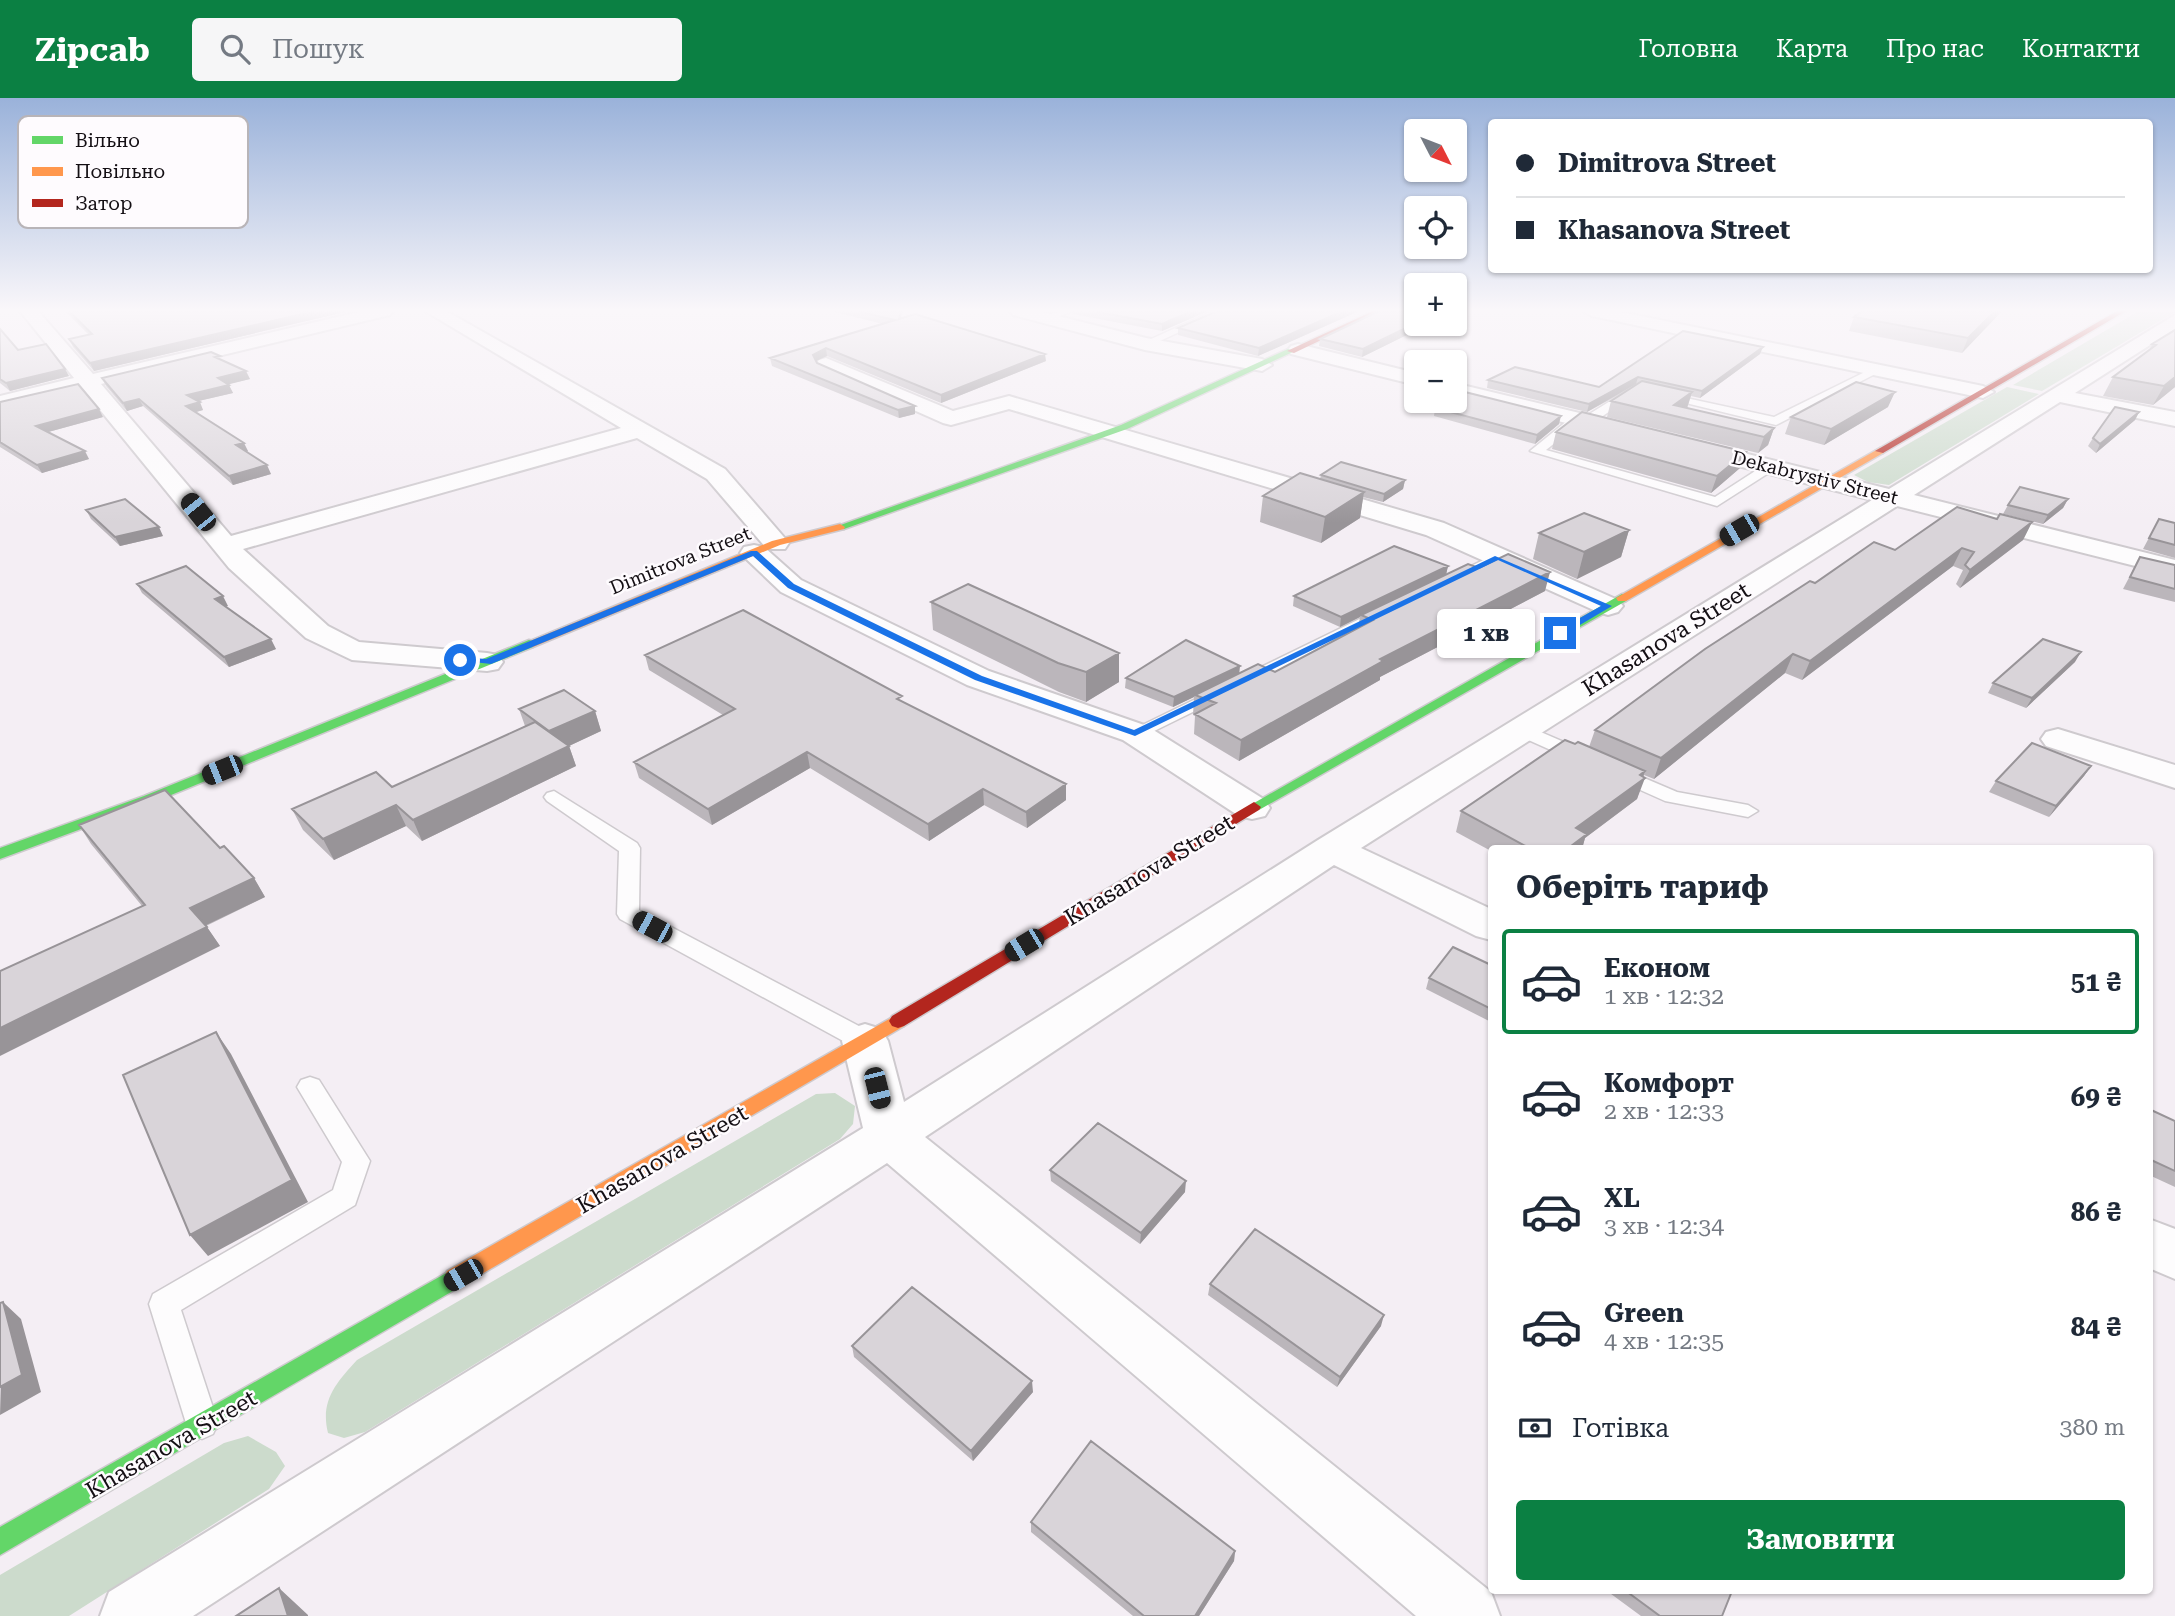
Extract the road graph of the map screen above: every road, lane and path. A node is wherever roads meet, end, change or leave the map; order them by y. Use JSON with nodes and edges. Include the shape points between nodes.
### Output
{"nodes":[{"id":1,"x":84,"y":382,"type":"edge"},
{"id":2,"x":88,"y":382,"type":"edge"},
{"id":3,"x":557,"y":382,"type":"edge"},
{"id":4,"x":867,"y":382,"type":"edge"},
{"id":5,"x":1224,"y":382,"type":"edge"},
{"id":6,"x":1854,"y":382,"type":"edge"},
{"id":7,"x":1934,"y":382,"type":"edge"},
{"id":8,"x":2000,"y":382,"type":"edge"},
{"id":9,"x":2076,"y":382,"type":"edge"},
{"id":10,"x":1467,"y":391,"type":"edge"},
{"id":11,"x":1983,"y":392,"type":"junction"},
{"id":12,"x":2055,"y":395,"type":"junction"},
{"id":13,"x":0,"y":402,"type":"edge"},
{"id":14,"x":2175,"y":419,"type":"edge"},
{"id":15,"x":1582,"y":420,"type":"junction"},
{"id":16,"x":640,"y":430,"type":"junction"},
{"id":17,"x":1107,"y":433,"type":"junction"},
{"id":18,"x":1771,"y":467,"type":"junction"},
{"id":19,"x":1827,"y":479,"type":"junction"},
{"id":20,"x":1894,"y":496,"type":"junction"},
{"id":21,"x":225,"y":546,"type":"junction"},
{"id":22,"x":765,"y":548,"type":"junction"},
{"id":23,"x":1498,"y":557,"type":"junction"},
{"id":24,"x":2175,"y":568,"type":"edge"},
{"id":25,"x":1435,"y":588,"type":"edge"},
{"id":26,"x":1398,"y":606,"type":"edge"},
{"id":27,"x":1608,"y":606,"type":"junction"},
{"id":28,"x":488,"y":662,"type":"junction"},
{"id":29,"x":1522,"y":730,"type":"junction"},
{"id":30,"x":1135,"y":733,"type":"junction"},
{"id":31,"x":2058,"y":738,"type":"dead end"},
{"id":32,"x":2175,"y":777,"type":"edge"},
{"id":33,"x":554,"y":797,"type":"dead end"},
{"id":34,"x":1252,"y":808,"type":"junction"},
{"id":35,"x":1748,"y":811,"type":"dead end"},
{"id":36,"x":1332,"y":849,"type":"junction"},
{"id":37,"x":0,"y":854,"type":"edge"},
{"id":38,"x":1488,"y":925,"type":"edge"},
{"id":39,"x":865,"y":1041,"type":"junction"},
{"id":40,"x":310,"y":1087,"type":"dead end"},
{"id":41,"x":889,"y":1136,"type":"junction"},
{"id":42,"x":2153,"y":1244,"type":"edge"},
{"id":43,"x":2175,"y":1255,"type":"edge"},
{"id":44,"x":203,"y":1426,"type":"junction"},
{"id":45,"x":0,"y":1542,"type":"edge"},
{"id":46,"x":133,"y":1616,"type":"edge"},
{"id":47,"x":1467,"y":1616,"type":"edge"}],
"edges":[{"from":1,"to":13,"type":"street"},
{"from":2,"to":21,"type":"street"},
{"from":3,"to":16,"type":"street"},
{"from":4,"to":17,"type":"street","via":[[951,418],[1009,401]]},
{"from":5,"to":17,"type":"street","name":"Dimitrova Street"},
{"from":6,"to":15,"type":"lane","via":[[1776,421],[1635,390]]},
{"from":7,"to":11,"type":"street"},
{"from":8,"to":11,"type":"street","name":"Khasanova Street"},
{"from":9,"to":12,"type":"street","name":"Khasanova Street"},
{"from":10,"to":15,"type":"street","name":"Dekabrystiv Street"},
{"from":11,"to":19,"type":"street","name":"Khasanova Street"},
{"from":12,"to":14,"type":"street"},
{"from":12,"to":20,"type":"street","name":"Khasanova Street"},
{"from":15,"to":18,"type":"street","name":"Dekabrystiv Street"},
{"from":15,"to":18,"type":"lane","via":[[1536,451],[1717,502]]},
{"from":16,"to":21,"type":"street"},
{"from":16,"to":22,"type":"street","via":[[716,474]]},
{"from":17,"to":22,"type":"street","name":"Dimitrova Street","via":[[845,526]]},
{"from":17,"to":23,"type":"street","via":[[1435,530]]},
{"from":18,"to":19,"type":"street","name":"Dekabrystiv Street"},
{"from":19,"to":20,"type":"street","name":"Dekabrystiv Street"},
{"from":19,"to":27,"type":"street","name":"Khasanova Street"},
{"from":20,"to":24,"type":"street","name":"Dekabrystiv Street"},
{"from":20,"to":29,"type":"street","name":"Khasanova Street"},
{"from":21,"to":28,"type":"street","via":[[317,632],[352,651]]},
{"from":22,"to":28,"type":"street","name":"Dimitrova Street"},
{"from":22,"to":30,"type":"street","via":[[791,586],[978,678]]},
{"from":23,"to":25,"type":"lane"},
{"from":23,"to":27,"type":"street"},
{"from":26,"to":30,"type":"lane"},
{"from":27,"to":34,"type":"street","name":"Khasanova Street"},
{"from":28,"to":37,"type":"street","name":"Dimitrova Street"},
{"from":29,"to":35,"type":"lane","via":[[1672,797]]},
{"from":29,"to":36,"type":"street","name":"Khasanova Street"},
{"from":30,"to":34,"type":"street"},
{"from":31,"to":32,"type":"street"},
{"from":33,"to":39,"type":"lane","via":[[630,848],[628,914]]},
{"from":34,"to":39,"type":"street","name":"Khasanova Street"},
{"from":36,"to":38,"type":"street"},
{"from":36,"to":41,"type":"street","name":"Khasanova Street"},
{"from":39,"to":41,"type":"street"},
{"from":39,"to":44,"type":"street","name":"Khasanova Street"},
{"from":40,"to":44,"type":"lane","via":[[356,1161],[345,1197],[164,1304]]},
{"from":41,"to":46,"type":"street","name":"Khasanova Street"},
{"from":41,"to":47,"type":"street"},
{"from":42,"to":43,"type":"street"},
{"from":44,"to":45,"type":"street","name":"Khasanova Street"}]}
